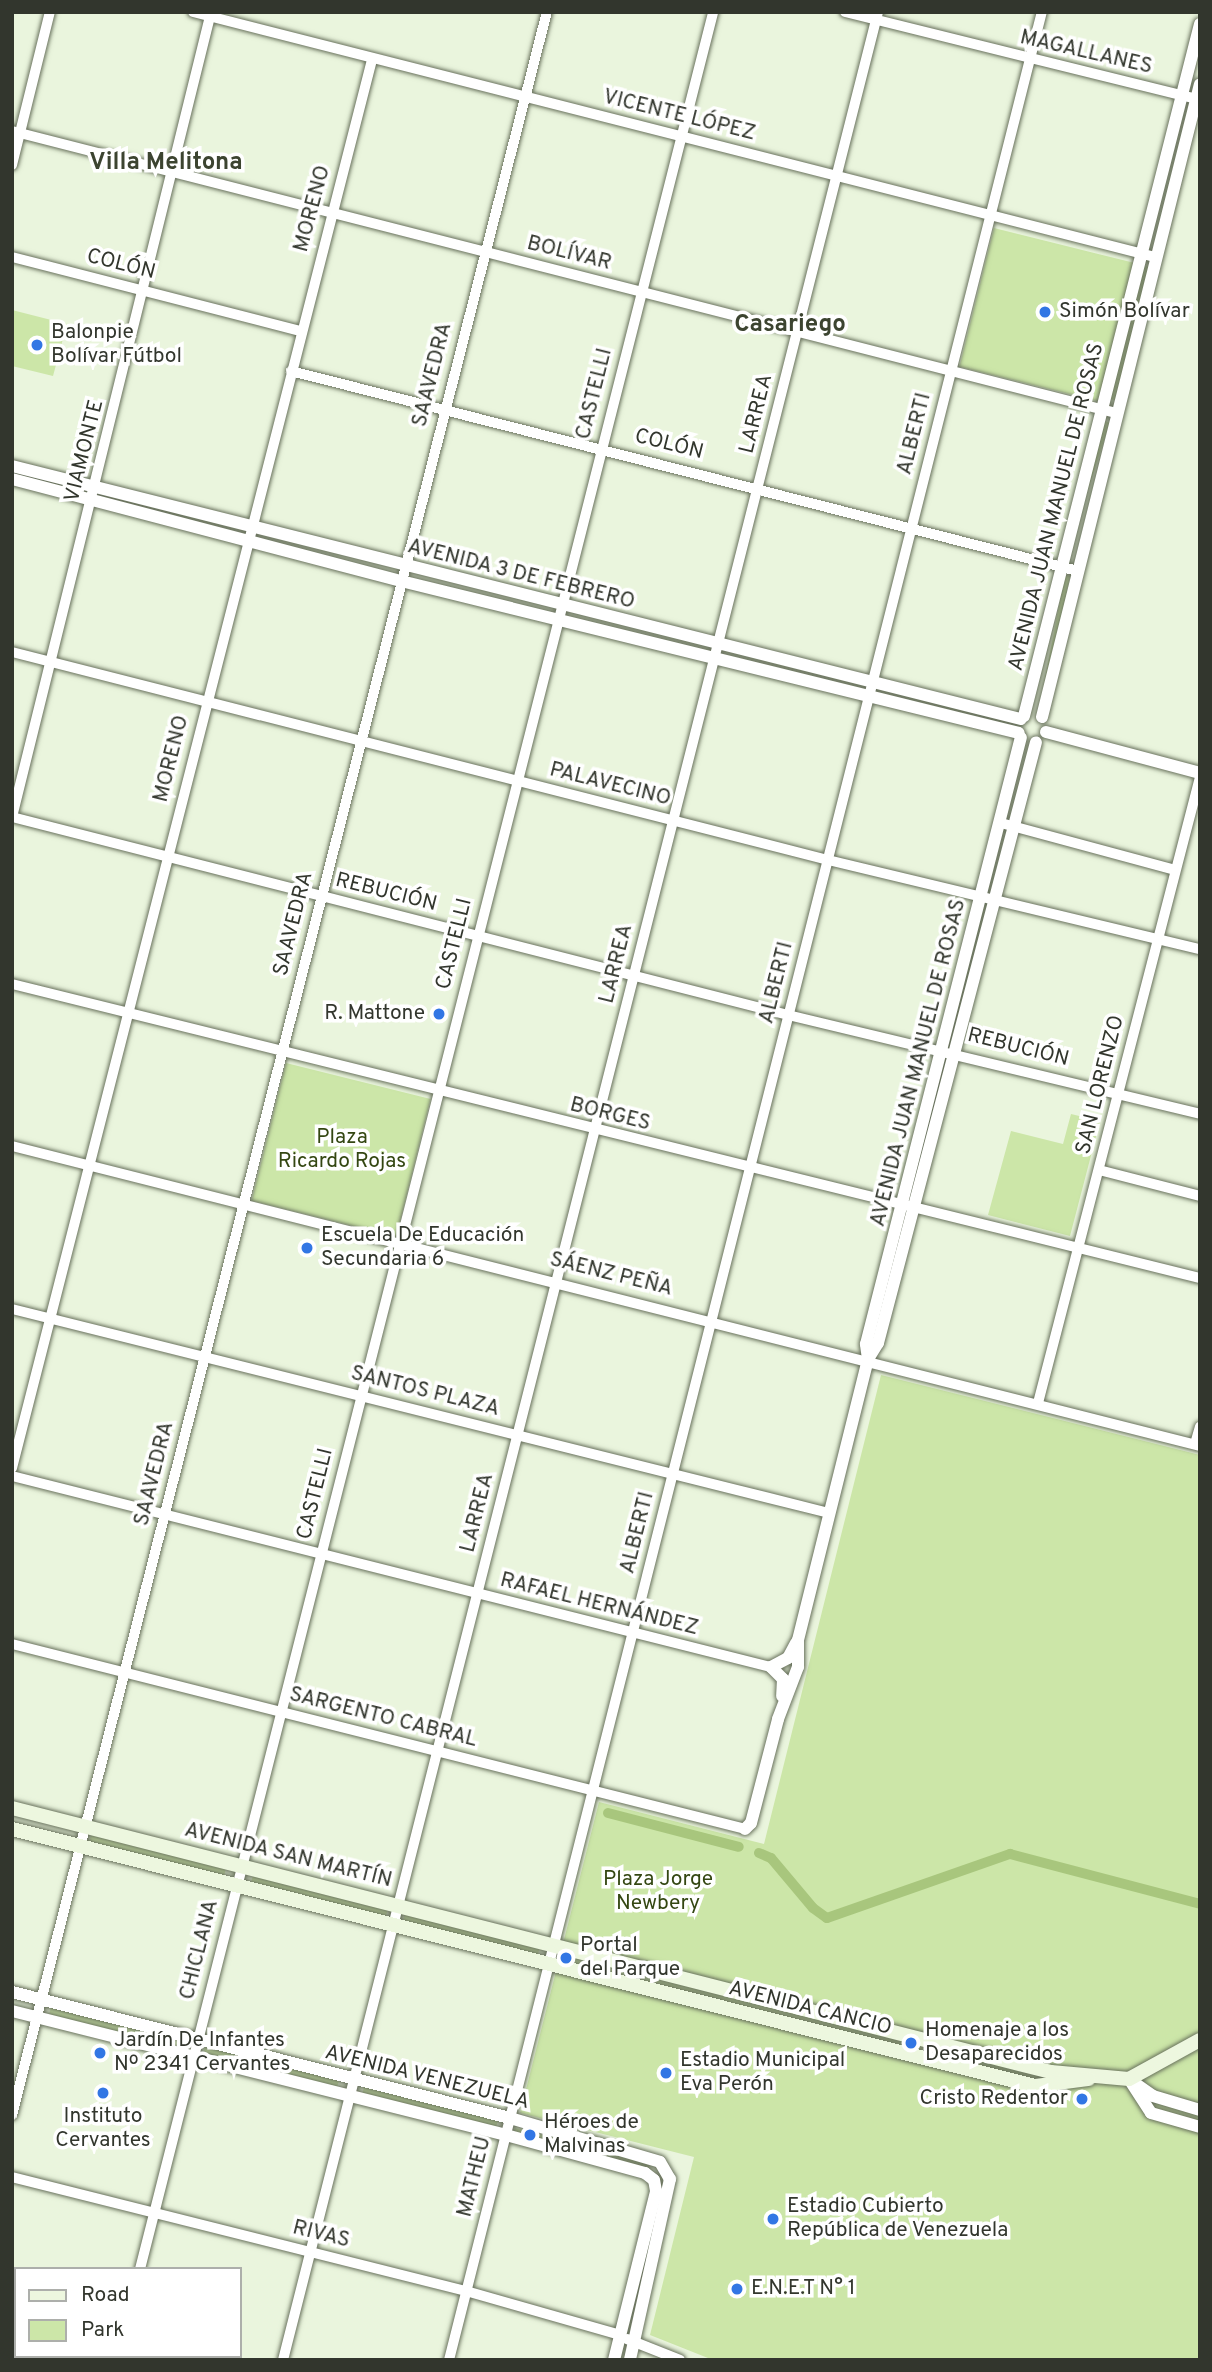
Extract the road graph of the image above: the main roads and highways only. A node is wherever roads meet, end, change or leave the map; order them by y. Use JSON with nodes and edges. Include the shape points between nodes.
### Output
{"nodes":[{"id":1,"x":12,"y":1808,"type":"edge"},
{"id":2,"x":12,"y":1829,"type":"edge"},
{"id":3,"x":554,"y":1944,"type":"joint"},
{"id":4,"x":549,"y":1964,"type":"joint"},
{"id":5,"x":888,"y":2029,"type":"junction"},
{"id":6,"x":1200,"y":2040,"type":"edge"},
{"id":7,"x":882,"y":2049,"type":"junction"},
{"id":8,"x":1104,"y":2076,"type":"junction"}],
"edges":[{"from":1,"to":3,"type":"main road","name":"AVENIDA SAN MARTÍN"},
{"from":2,"to":4,"type":"main road","name":"AVENIDA SAN MARTÍN"},
{"from":3,"to":5,"type":"main road","name":"AVENIDA CANCIO"},
{"from":4,"to":7,"type":"main road","name":"AVENIDA CANCIO"},
{"from":5,"to":7,"type":"main road"},
{"from":5,"to":8,"type":"main road","name":"AVENIDA CANCIO","via":[[1051,2072]]},
{"from":6,"to":8,"type":"main road","name":"AVENIDA CANCIO","via":[[1129,2079]]},
{"from":7,"to":8,"type":"main road","name":"AVENIDA CANCIO","via":[[1035,2086]]}]}
